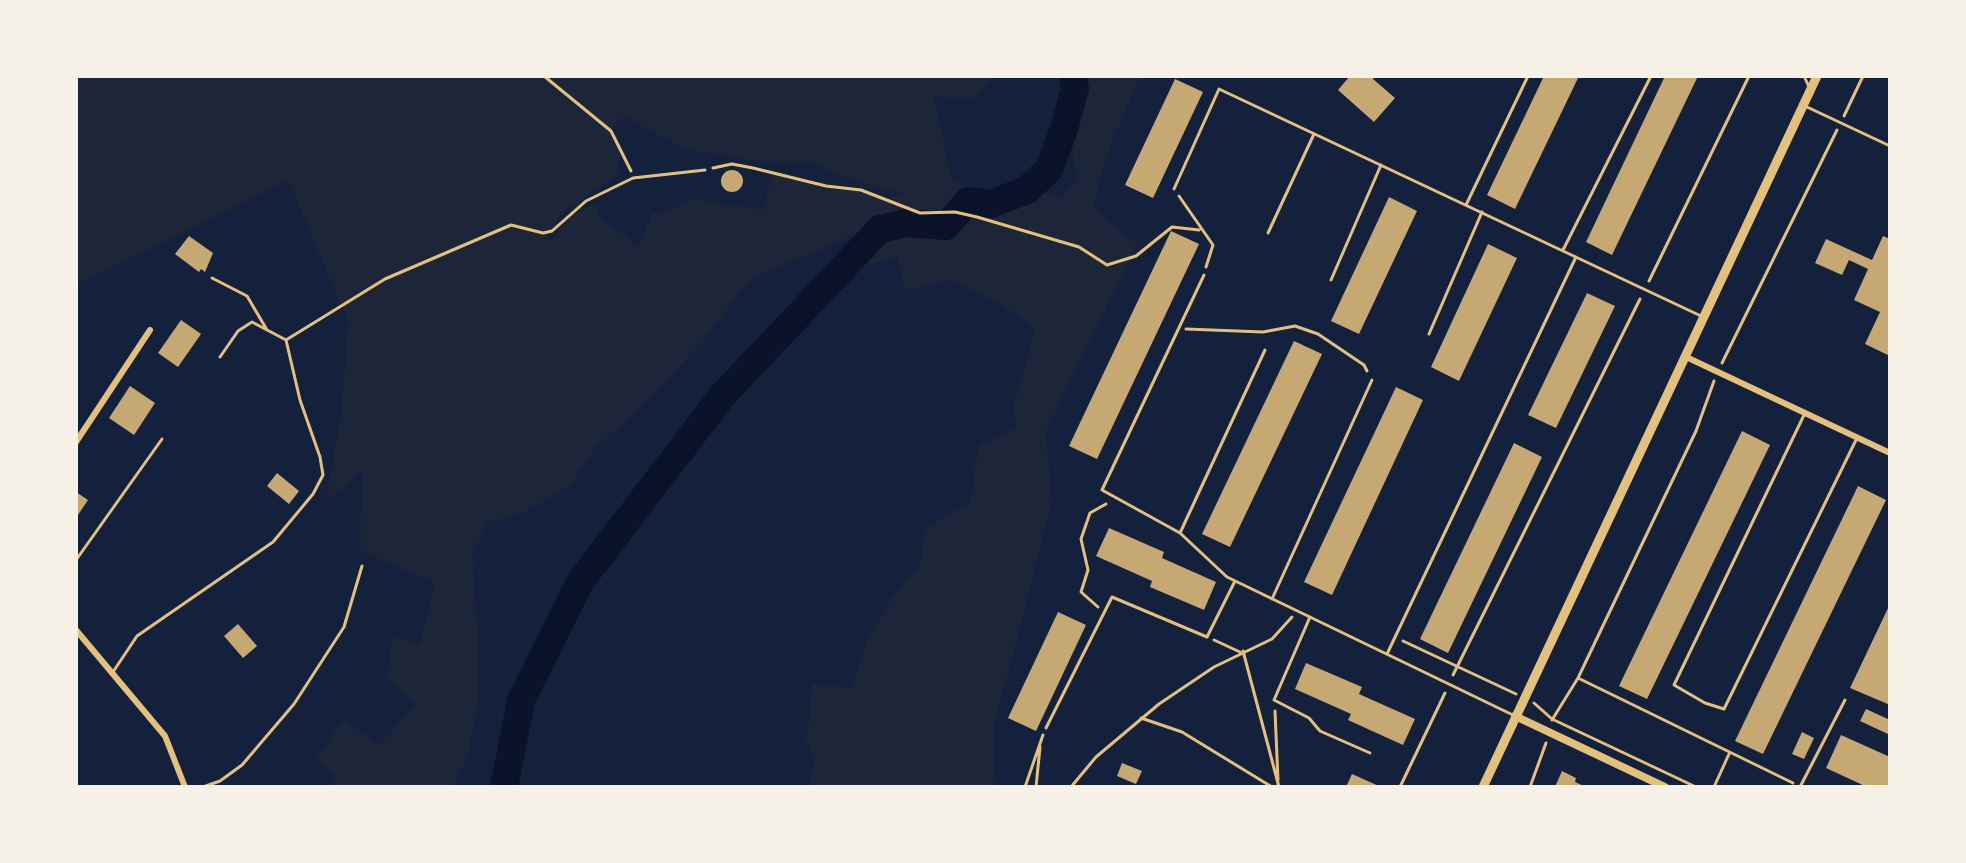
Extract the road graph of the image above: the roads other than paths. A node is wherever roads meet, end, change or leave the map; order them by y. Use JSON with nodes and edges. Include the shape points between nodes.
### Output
{"nodes":[{"id":1,"x":1528,"y":76,"type":"edge"},
{"id":2,"x":1651,"y":76,"type":"edge"},
{"id":3,"x":1804,"y":76,"type":"edge"},
{"id":4,"x":1817,"y":76,"type":"edge"},
{"id":5,"x":1810,"y":90,"type":"junction"},
{"id":6,"x":1804,"y":105,"type":"junction"},
{"id":7,"x":1314,"y":134,"type":"junction"},
{"id":8,"x":1890,"y":146,"type":"edge"},
{"id":9,"x":1381,"y":165,"type":"junction"},
{"id":10,"x":705,"y":170,"type":"road end"},
{"id":11,"x":1174,"y":189,"type":"road end"},
{"id":12,"x":1466,"y":205,"type":"junction"},
{"id":13,"x":1482,"y":212,"type":"junction"},
{"id":14,"x":1268,"y":233,"type":"dead end"},
{"id":15,"x":1563,"y":250,"type":"junction"},
{"id":16,"x":1576,"y":256,"type":"junction"},
{"id":17,"x":1204,"y":275,"type":"road end"},
{"id":18,"x":212,"y":278,"type":"dead end"},
{"id":19,"x":1331,"y":280,"type":"dead end"},
{"id":20,"x":1701,"y":316,"type":"junction"},
{"id":21,"x":150,"y":330,"type":"dead end"},
{"id":22,"x":267,"y":330,"type":"junction"},
{"id":23,"x":1429,"y":334,"type":"dead end"},
{"id":24,"x":286,"y":340,"type":"junction"},
{"id":25,"x":1265,"y":350,"type":"dead end"},
{"id":26,"x":1684,"y":356,"type":"junction"},
{"id":27,"x":220,"y":357,"type":"dead end"},
{"id":28,"x":1372,"y":380,"type":"road end"},
{"id":29,"x":1805,"y":413,"type":"junction"},
{"id":30,"x":1857,"y":438,"type":"junction"},
{"id":31,"x":162,"y":439,"type":"dead end"},
{"id":32,"x":76,"y":442,"type":"edge"},
{"id":33,"x":1890,"y":453,"type":"edge"},
{"id":34,"x":1180,"y":533,"type":"junction"},
{"id":35,"x":76,"y":560,"type":"edge"},
{"id":36,"x":362,"y":566,"type":"dead end"},
{"id":37,"x":1235,"y":581,"type":"junction"},
{"id":38,"x":1272,"y":599,"type":"junction"},
{"id":39,"x":1310,"y":617,"type":"junction"},
{"id":40,"x":76,"y":630,"type":"edge"},
{"id":41,"x":1387,"y":654,"type":"junction"},
{"id":42,"x":113,"y":672,"type":"junction"},
{"id":43,"x":1845,"y":700,"type":"dead end"},
{"id":44,"x":1515,"y":716,"type":"junction"},
{"id":45,"x":1046,"y":728,"type":"road end"},
{"id":46,"x":1370,"y":753,"type":"dead end"},
{"id":47,"x":185,"y":787,"type":"edge"},
{"id":48,"x":203,"y":787,"type":"edge"},
{"id":49,"x":1483,"y":787,"type":"edge"},
{"id":50,"x":1665,"y":787,"type":"edge"},
{"id":51,"x":1800,"y":787,"type":"edge"}],
"edges":[{"from":1,"to":12,"type":"lane"},
{"from":2,"to":15,"type":"lane"},
{"from":3,"to":5,"type":"lane"},
{"from":4,"to":5,"type":"main road"},
{"from":5,"to":6,"type":"main road"},
{"from":6,"to":8,"type":"lane"},
{"from":6,"to":20,"type":"main road"},
{"from":7,"to":9,"type":"lane"},
{"from":7,"to":11,"type":"lane","via":[[1219,89]]},
{"from":7,"to":14,"type":"lane"},
{"from":9,"to":12,"type":"lane"},
{"from":9,"to":19,"type":"lane"},
{"from":10,"to":24,"type":"lane","via":[[633,178],[586,201],[552,231],[511,225],[385,279]]},
{"from":12,"to":13,"type":"lane"},
{"from":13,"to":15,"type":"lane"},
{"from":13,"to":23,"type":"lane"},
{"from":15,"to":16,"type":"lane"},
{"from":16,"to":20,"type":"lane"},
{"from":16,"to":41,"type":"lane"},
{"from":17,"to":34,"type":"lane","via":[[1102,490]]},
{"from":18,"to":22,"type":"lane","via":[[247,296]]},
{"from":20,"to":26,"type":"main road"},
{"from":21,"to":32,"type":"street"},
{"from":22,"to":24,"type":"lane"},
{"from":22,"to":27,"type":"lane","via":[[252,322],[238,331]]},
{"from":24,"to":42,"type":"lane","via":[[323,475],[273,542],[137,636]]},
{"from":25,"to":34,"type":"lane"},
{"from":26,"to":29,"type":"street"},
{"from":26,"to":44,"type":"main road"},
{"from":28,"to":38,"type":"lane"},
{"from":29,"to":30,"type":"street"},
{"from":29,"to":30,"type":"lane","via":[[1674,685],[1705,703],[1724,709]]},
{"from":30,"to":33,"type":"street"},
{"from":31,"to":35,"type":"lane"},
{"from":34,"to":37,"type":"lane"},
{"from":36,"to":48,"type":"lane","via":[[344,627],[294,704],[242,765]]},
{"from":37,"to":38,"type":"lane"},
{"from":37,"to":45,"type":"lane","via":[[1207,637],[1112,597]]},
{"from":38,"to":39,"type":"lane"},
{"from":39,"to":41,"type":"lane"},
{"from":39,"to":46,"type":"lane","via":[[1274,700],[1309,718],[1320,731]]},
{"from":40,"to":42,"type":"street"},
{"from":41,"to":44,"type":"lane"},
{"from":42,"to":47,"type":"street","via":[[165,736]]},
{"from":43,"to":51,"type":"lane"},
{"from":44,"to":49,"type":"main road"},
{"from":44,"to":50,"type":"street"}]}
